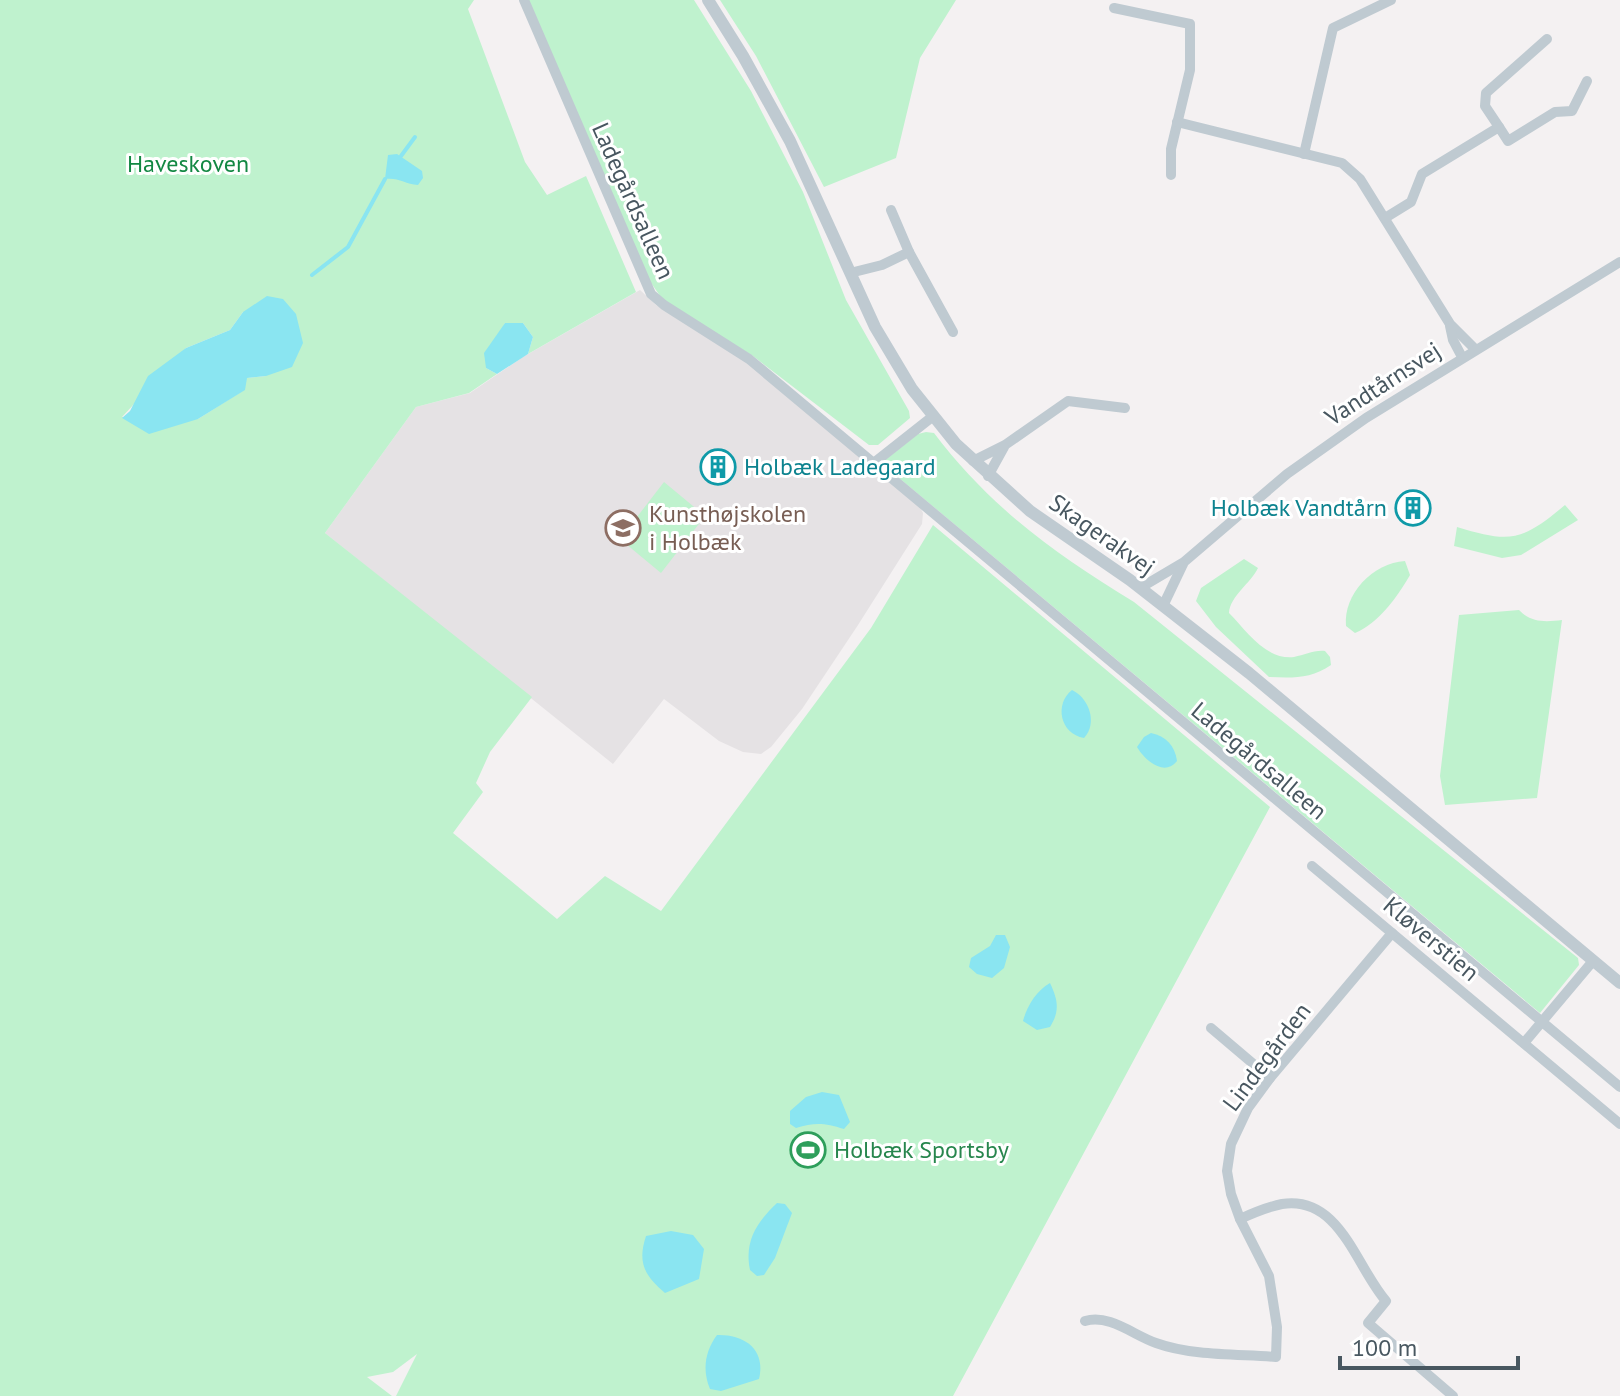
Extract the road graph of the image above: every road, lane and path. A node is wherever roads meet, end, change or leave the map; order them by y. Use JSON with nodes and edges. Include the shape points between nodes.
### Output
{"nodes":[{"id":1,"x":524,"y":0,"type":"edge"},
{"id":2,"x":708,"y":0,"type":"edge"},
{"id":3,"x":1391,"y":0,"type":"edge"},
{"id":4,"x":1114,"y":8,"type":"dead end"},
{"id":5,"x":1547,"y":39,"type":"dead end"},
{"id":6,"x":1587,"y":81,"type":"dead end"},
{"id":7,"x":1177,"y":122,"type":"junction"},
{"id":8,"x":1499,"y":127,"type":"junction"},
{"id":9,"x":1304,"y":154,"type":"junction"},
{"id":10,"x":1171,"y":175,"type":"dead end"},
{"id":11,"x":891,"y":210,"type":"dead end"},
{"id":12,"x":1385,"y":218,"type":"junction"},
{"id":13,"x":909,"y":252,"type":"junction"},
{"id":14,"x":1620,"y":262,"type":"edge"},
{"id":15,"x":882,"y":265,"type":"junction"},
{"id":16,"x":850,"y":273,"type":"junction"},
{"id":17,"x":855,"y":286,"type":"junction"},
{"id":18,"x":1450,"y":324,"type":"junction"},
{"id":19,"x":953,"y":332,"type":"dead end"},
{"id":20,"x":1475,"y":349,"type":"junction"},
{"id":21,"x":1462,"y":357,"type":"junction"},
{"id":22,"x":1125,"y":408,"type":"dead end"},
{"id":23,"x":932,"y":417,"type":"junction"},
{"id":24,"x":1005,"y":445,"type":"junction"},
{"id":25,"x":973,"y":461,"type":"junction"},
{"id":26,"x":875,"y":462,"type":"junction"},
{"id":27,"x":988,"y":476,"type":"junction"},
{"id":28,"x":1184,"y":562,"type":"junction"},
{"id":29,"x":1140,"y":588,"type":"junction"},
{"id":30,"x":1163,"y":606,"type":"junction"},
{"id":31,"x":1312,"y":866,"type":"dead end"},
{"id":32,"x":1392,"y":933,"type":"junction"},
{"id":33,"x":1593,"y":961,"type":"junction"},
{"id":34,"x":1620,"y":983,"type":"edge"},
{"id":35,"x":1542,"y":1021,"type":"junction"},
{"id":36,"x":1211,"y":1028,"type":"dead end"},
{"id":37,"x":1524,"y":1043,"type":"junction"},
{"id":38,"x":1270,"y":1078,"type":"junction"},
{"id":39,"x":1620,"y":1087,"type":"edge"},
{"id":40,"x":1620,"y":1124,"type":"edge"},
{"id":41,"x":1240,"y":1219,"type":"junction"},
{"id":42,"x":1085,"y":1321,"type":"dead end"},
{"id":43,"x":1453,"y":1396,"type":"edge"}],
"edges":[{"from":1,"to":26,"type":"street","name":"Ladegårdsalleen","via":[[651,294],[749,359]]},
{"from":2,"to":16,"type":"street","name":"Skagerakvej","via":[[790,141]]},
{"from":3,"to":9,"type":"street","via":[[1333,28]]},
{"from":4,"to":7,"type":"street","via":[[1190,24],[1190,70]]},
{"from":5,"to":8,"type":"street","via":[[1486,93],[1485,106]]},
{"from":6,"to":8,"type":"street","via":[[1572,111],[1555,112],[1508,141]]},
{"from":7,"to":9,"type":"street"},
{"from":7,"to":10,"type":"street"},
{"from":8,"to":12,"type":"street","via":[[1422,174],[1411,202]]},
{"from":9,"to":12,"type":"street","via":[[1349,167]]},
{"from":11,"to":13,"type":"street"},
{"from":12,"to":18,"type":"street"},
{"from":13,"to":15,"type":"street"},
{"from":13,"to":19,"type":"street"},
{"from":14,"to":20,"type":"street","name":"Vandtårnsvej"},
{"from":15,"to":16,"type":"street"},
{"from":15,"to":17,"type":"street"},
{"from":16,"to":17,"type":"street","name":"Skagerakvej"},
{"from":17,"to":23,"type":"street","name":"Skagerakvej","via":[[892,359]]},
{"from":18,"to":20,"type":"street"},
{"from":18,"to":21,"type":"street"},
{"from":20,"to":21,"type":"street","name":"Vandtårnsvej"},
{"from":21,"to":28,"type":"street","name":"Vandtårnsvej","via":[[1297,466]]},
{"from":22,"to":24,"type":"street","via":[[1068,401]]},
{"from":23,"to":25,"type":"street","name":"Skagerakvej"},
{"from":23,"to":26,"type":"street"},
{"from":24,"to":25,"type":"street"},
{"from":24,"to":27,"type":"street"},
{"from":25,"to":27,"type":"street","name":"Skagerakvej"},
{"from":26,"to":35,"type":"street","name":"Ladegårdsalleen"},
{"from":27,"to":29,"type":"street","name":"Skagerakvej"},
{"from":28,"to":29,"type":"street","name":"Vandtårnsvej"},
{"from":28,"to":30,"type":"street","name":"Vandtårnsvej"},
{"from":29,"to":30,"type":"street","name":"Skagerakvej"},
{"from":30,"to":33,"type":"street","name":"Skagerakvej"},
{"from":31,"to":32,"type":"street","name":"Kløverstien"},
{"from":32,"to":37,"type":"street","name":"Kløverstien"},
{"from":32,"to":38,"type":"street","name":"Lindegården"},
{"from":33,"to":34,"type":"street","name":"Skagerakvej"},
{"from":33,"to":35,"type":"street"},
{"from":35,"to":37,"type":"street"},
{"from":35,"to":39,"type":"street","name":"Ladegårdsalleen"},
{"from":36,"to":38,"type":"street"},
{"from":37,"to":40,"type":"street","name":"Kløverstien"},
{"from":38,"to":41,"type":"street","name":"Lindegården","via":[[1231,1144],[1227,1171]]},
{"from":41,"to":42,"type":"street","name":"Lindegården","via":[[1269,1276],[1276,1357],[1157,1344],[1097,1318]]},
{"from":41,"to":43,"type":"street","via":[[1289,1204],[1310,1206],[1332,1220],[1386,1301],[1368,1323]]}]}
